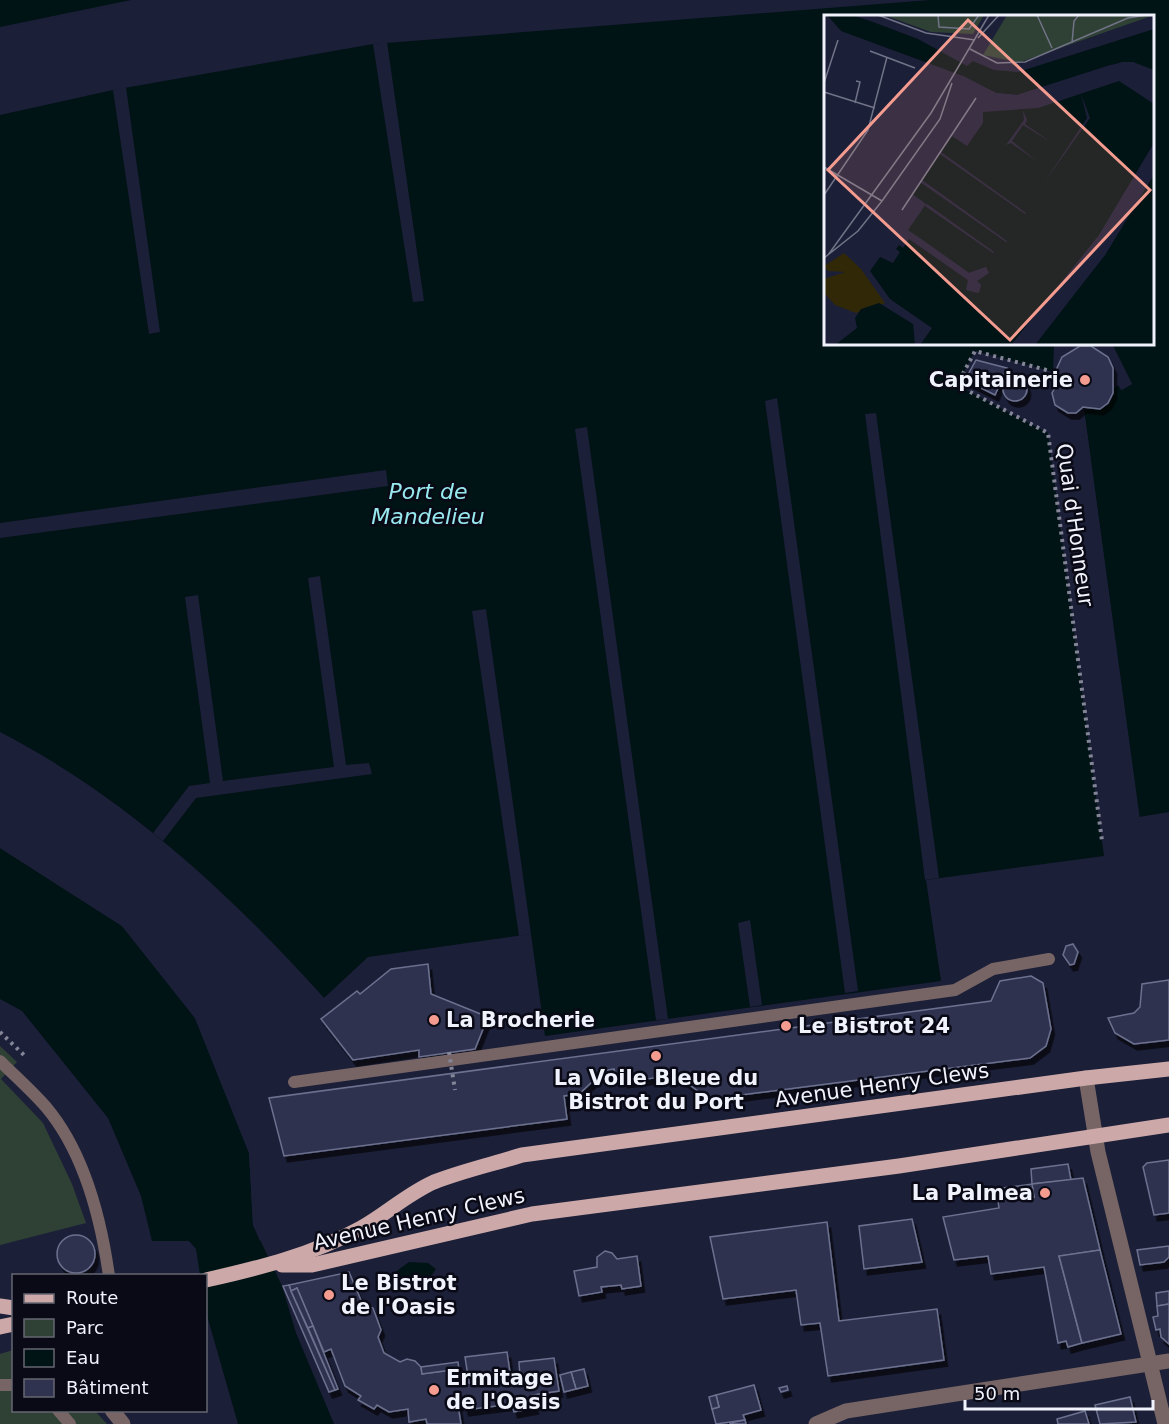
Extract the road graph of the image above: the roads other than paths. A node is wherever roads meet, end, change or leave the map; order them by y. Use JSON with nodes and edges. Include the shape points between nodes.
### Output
{"nodes":[{"id":1,"x":1050,"y":959,"type":"dead end"},
{"id":2,"x":0,"y":1061,"type":"edge"},
{"id":3,"x":1169,"y":1069,"type":"edge"},
{"id":4,"x":1086,"y":1078,"type":"junction"},
{"id":5,"x":294,"y":1082,"type":"dead end"},
{"id":6,"x":1169,"y":1125,"type":"edge"},
{"id":7,"x":1096,"y":1135,"type":"junction"},
{"id":8,"x":273,"y":1264,"type":"junction"},
{"id":9,"x":109,"y":1274,"type":"edge"},
{"id":10,"x":207,"y":1280,"type":"edge"},
{"id":11,"x":1169,"y":1362,"type":"edge"},
{"id":12,"x":1152,"y":1365,"type":"junction"},
{"id":13,"x":60,"y":1412,"type":"edge"},
{"id":14,"x":114,"y":1412,"type":"edge"},
{"id":15,"x":70,"y":1424,"type":"edge"},
{"id":16,"x":123,"y":1424,"type":"edge"},
{"id":17,"x":816,"y":1424,"type":"edge"},
{"id":18,"x":1165,"y":1424,"type":"edge"}],
"edges":[{"from":1,"to":5,"type":"lane","via":[[993,969],[955,990]]},
{"from":2,"to":9,"type":"lane","via":[[46,1107],[64,1132],[85,1178]]},
{"from":3,"to":4,"type":"main road","name":"Avenue Henry Clews"},
{"from":4,"to":7,"type":"street"},
{"from":4,"to":8,"type":"main road","name":"Avenue Henry Clews","via":[[522,1155],[434,1183],[361,1228]]},
{"from":6,"to":7,"type":"main road","name":"Avenue Henry Clews"},
{"from":7,"to":8,"type":"main road","name":"Avenue Henry Clews","via":[[898,1166],[532,1214],[312,1265]]},
{"from":7,"to":12,"type":"street"},
{"from":8,"to":10,"type":"main road"},
{"from":11,"to":12,"type":"street"},
{"from":12,"to":17,"type":"street","via":[[846,1411]]},
{"from":12,"to":18,"type":"street"},
{"from":13,"to":15,"type":"lane"},
{"from":14,"to":16,"type":"street"}]}
